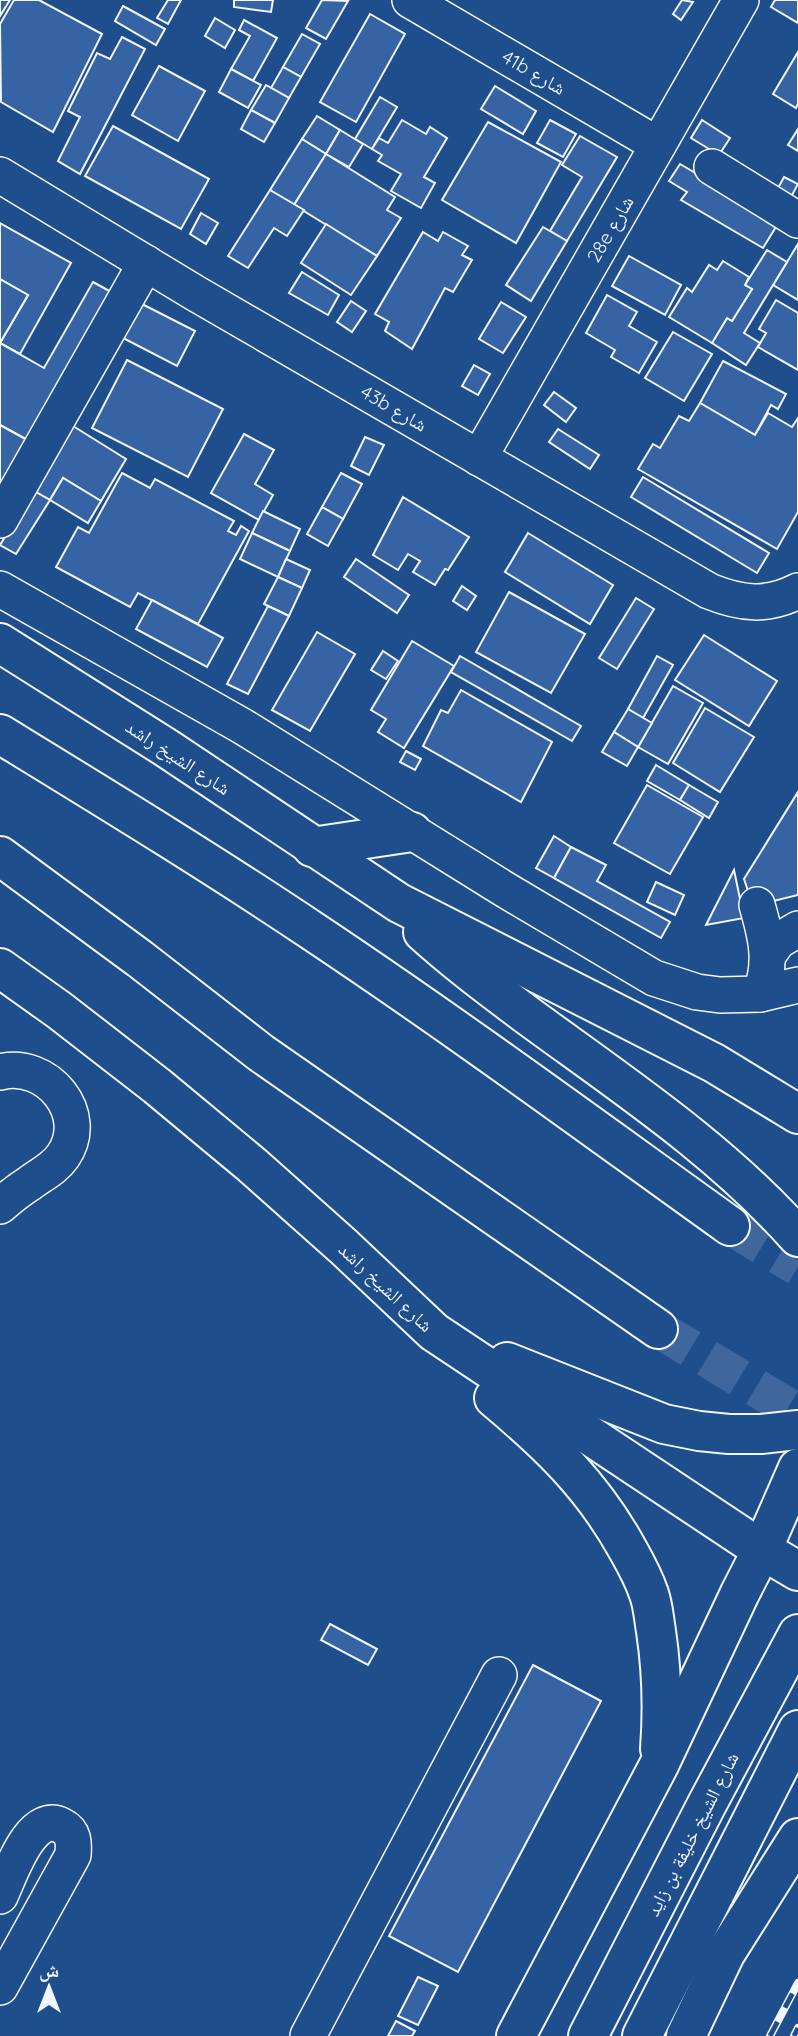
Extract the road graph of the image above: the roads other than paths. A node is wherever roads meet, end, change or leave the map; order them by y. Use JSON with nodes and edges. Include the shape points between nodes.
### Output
{"nodes":[{"id":1,"x":410,"y":0,"type":"edge"},
{"id":2,"x":741,"y":0,"type":"edge"},
{"id":3,"x":658,"y":145,"type":"junction"},
{"id":4,"x":712,"y":167,"type":"dead end"},
{"id":5,"x":0,"y":175,"type":"edge"},
{"id":6,"x":798,"y":220,"type":"edge"},
{"id":7,"x":146,"y":263,"type":"junction"},
{"id":8,"x":479,"y":458,"type":"junction"},
{"id":9,"x":0,"y":520,"type":"edge"},
{"id":10,"x":0,"y":589,"type":"edge"},
{"id":11,"x":798,"y":591,"type":"edge"},
{"id":12,"x":0,"y":643,"type":"edge"},
{"id":13,"x":0,"y":734,"type":"edge"},
{"id":14,"x":412,"y":832,"type":"junction"},
{"id":15,"x":312,"y":847,"type":"junction"},
{"id":16,"x":0,"y":856,"type":"edge"},
{"id":17,"x":399,"y":903,"type":"junction"},
{"id":18,"x":757,"y":905,"type":"dead end"},
{"id":19,"x":798,"y":929,"type":"edge"},
{"id":20,"x":768,"y":955,"type":"junction"},
{"id":21,"x":0,"y":968,"type":"edge"},
{"id":22,"x":798,"y":985,"type":"edge"},
{"id":23,"x":760,"y":994,"type":"junction"},
{"id":24,"x":714,"y":1063,"type":"junction"},
{"id":25,"x":0,"y":1072,"type":"edge"},
{"id":26,"x":798,"y":1083,"type":"edge"},
{"id":27,"x":798,"y":1114,"type":"edge"},
{"id":28,"x":0,"y":1206,"type":"edge"},
{"id":29,"x":730,"y":1226,"type":"tunnel mouth"},
{"id":30,"x":798,"y":1237,"type":"edge"},
{"id":31,"x":657,"y":1329,"type":"tunnel mouth"},
{"id":32,"x":434,"y":1332,"type":"junction"},
{"id":33,"x":798,"y":1430,"type":"edge"},
{"id":34,"x":798,"y":1468,"type":"edge"},
{"id":35,"x":798,"y":1527,"type":"edge"},
{"id":36,"x":762,"y":1550,"type":"junction"},
{"id":37,"x":798,"y":1571,"type":"edge"},
{"id":38,"x":798,"y":1634,"type":"edge"},
{"id":39,"x":499,"y":1675,"type":"dead end"},
{"id":40,"x":798,"y":1730,"type":"edge"},
{"id":41,"x":659,"y":1765,"type":"junction"},
{"id":42,"x":798,"y":1838,"type":"edge"},
{"id":43,"x":798,"y":1877,"type":"edge"},
{"id":44,"x":0,"y":1896,"type":"edge"},
{"id":45,"x":725,"y":1954,"type":"junction"},
{"id":46,"x":0,"y":1987,"type":"edge"},
{"id":47,"x":308,"y":2036,"type":"edge"},
{"id":48,"x":516,"y":2036,"type":"edge"},
{"id":49,"x":588,"y":2036,"type":"edge"},
{"id":50,"x":642,"y":2036,"type":"edge"},
{"id":51,"x":686,"y":2036,"type":"edge"}],
"edges":[{"from":1,"to":3,"type":"street","name":"41b شارع"},
{"from":2,"to":3,"type":"street","name":"28e شارع"},
{"from":3,"to":8,"type":"street","name":"28e شارع"},
{"from":4,"to":6,"type":"street"},
{"from":5,"to":7,"type":"street","name":"43b شارع"},
{"from":7,"to":8,"type":"street","name":"43b شارع"},
{"from":7,"to":9,"type":"street"},
{"from":8,"to":11,"type":"street","name":"43b شارع","via":[[709,592],[752,603]]},
{"from":10,"to":14,"type":"street","via":[[242,726]]},
{"from":12,"to":15,"type":"main road","name":"شارع الشيخ راشد"},
{"from":13,"to":29,"type":"main road","via":[[316,933]]},
{"from":14,"to":15,"type":"main road"},
{"from":14,"to":23,"type":"street","via":[[654,978],[697,992]]},
{"from":15,"to":17,"type":"main road","name":"شارع الشيخ راشد"},
{"from":16,"to":31,"type":"main road","via":[[261,1052]]},
{"from":17,"to":24,"type":"main road","name":"شارع الشيخ راشد"},
{"from":17,"to":30,"type":"main road","via":[[447,954],[710,1151]]},
{"from":18,"to":20,"type":"street"},
{"from":19,"to":20,"type":"street","via":[[778,941]]},
{"from":20,"to":23,"type":"street"},
{"from":21,"to":32,"type":"main road","name":"شارع الشيخ راشد","via":[[252,1165]]},
{"from":22,"to":23,"type":"street"},
{"from":24,"to":26,"type":"main road"},
{"from":24,"to":27,"type":"main road","name":"شارع الشيخ راشد"},
{"from":25,"to":28,"type":"street","via":[[25,1070],[45,1078],[70,1112],[71,1133],[65,1154],[51,1170]]},
{"from":32,"to":33,"type":"main road","via":[[664,1423],[729,1434]]},
{"from":32,"to":36,"type":"main road","name":"شارع الشيخ راشد"},
{"from":32,"to":41,"type":"main road","via":[[460,1368],[565,1461],[605,1510],[636,1566],[650,1595],[659,1650],[663,1706]]},
{"from":34,"to":36,"type":"main road"},
{"from":35,"to":36,"type":"main road"},
{"from":36,"to":37,"type":"main road","name":"شارع الشيخ راشد"},
{"from":36,"to":41,"type":"main road"},
{"from":38,"to":49,"type":"main road","name":"شارع الشيخ خليفة بن زايد"},
{"from":39,"to":47,"type":"street"},
{"from":40,"to":50,"type":"main road"},
{"from":41,"to":48,"type":"main road"},
{"from":42,"to":45,"type":"main road"},
{"from":43,"to":45,"type":"main road"},
{"from":44,"to":46,"type":"street","via":[[32,1833],[41,1825],[51,1823],[71,1833],[73,1855]]},
{"from":45,"to":51,"type":"main road"}]}
